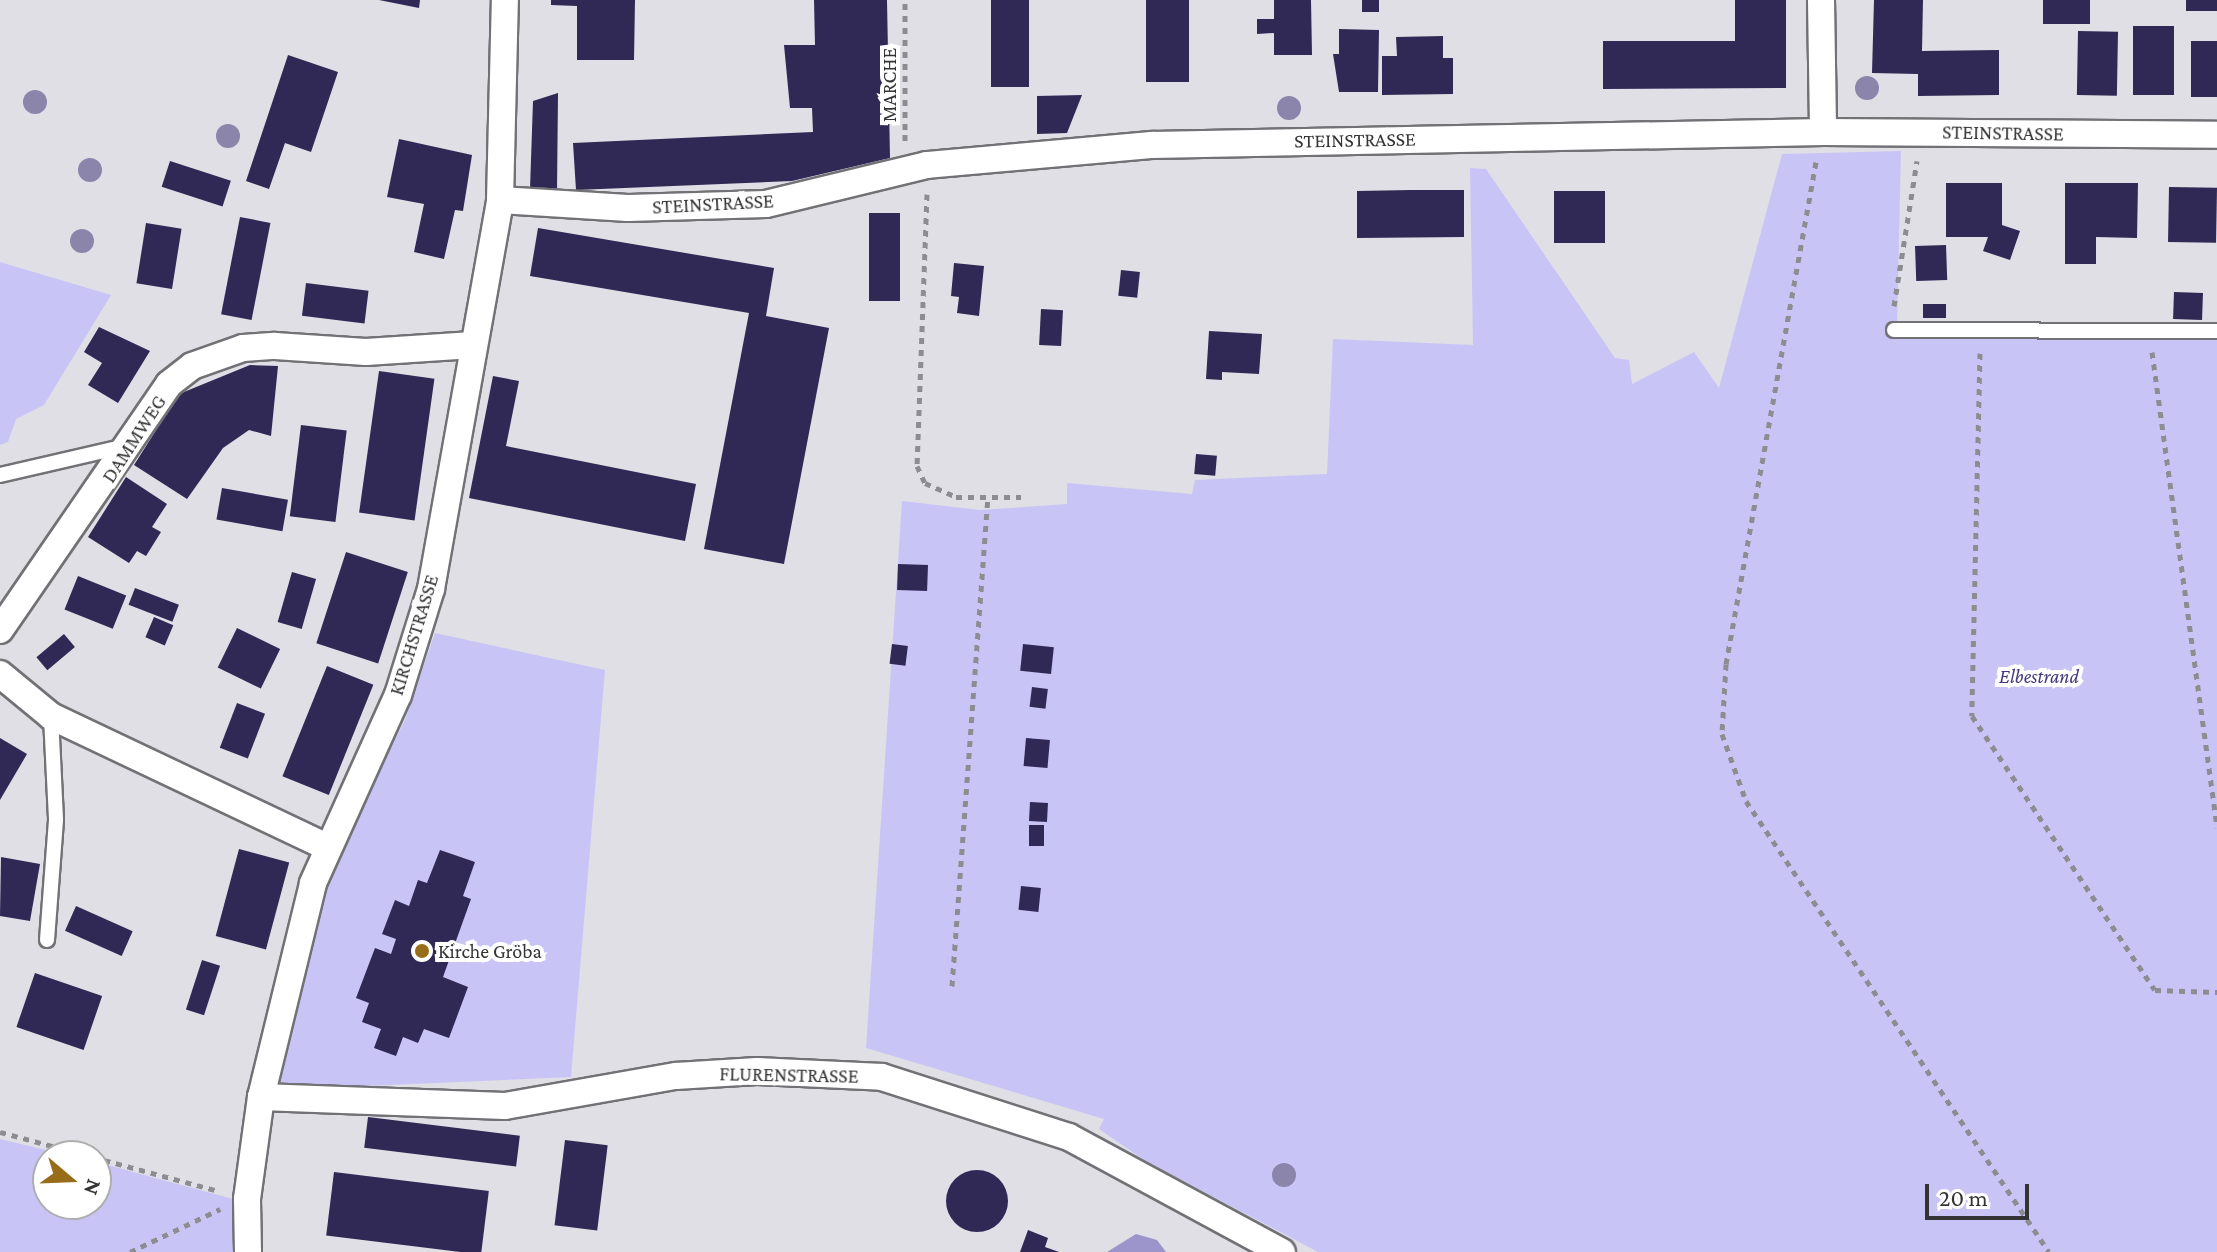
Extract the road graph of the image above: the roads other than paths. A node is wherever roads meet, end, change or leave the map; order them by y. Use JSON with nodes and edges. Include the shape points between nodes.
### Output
{"nodes":[{"id":1,"x":505,"y":0,"type":"edge"},
{"id":2,"x":1821,"y":0,"type":"edge"},
{"id":3,"x":1823,"y":132,"type":"junction"},
{"id":4,"x":2217,"y":135,"type":"edge"},
{"id":5,"x":500,"y":200,"type":"junction"},
{"id":6,"x":1894,"y":330,"type":"road end"},
{"id":7,"x":2217,"y":331,"type":"edge"},
{"id":8,"x":473,"y":345,"type":"junction"},
{"id":9,"x":131,"y":445,"type":"junction"},
{"id":10,"x":0,"y":475,"type":"edge"},
{"id":11,"x":0,"y":630,"type":"edge"},
{"id":12,"x":0,"y":674,"type":"edge"},
{"id":13,"x":51,"y":716,"type":"junction"},
{"id":14,"x":327,"y":847,"type":"junction"},
{"id":15,"x":47,"y":940,"type":"dead end"},
{"id":16,"x":261,"y":1097,"type":"junction"},
{"id":17,"x":248,"y":1252,"type":"edge"},
{"id":18,"x":1282,"y":1252,"type":"edge"}],
"edges":[{"from":1,"to":5,"type":"street","name":"KIRCHSTRASSE"},
{"from":2,"to":3,"type":"street"},
{"from":3,"to":4,"type":"street","name":"STEINSTRASSE"},
{"from":3,"to":5,"type":"street","name":"STEINSTRASSE","via":[[1152,145],[916,167],[766,204],[628,208]]},
{"from":5,"to":8,"type":"street","name":"KIRCHSTRASSE"},
{"from":6,"to":7,"type":"lane"},
{"from":8,"to":9,"type":"street","name":"DAMMWEG","via":[[366,352],[275,346],[215,356],[169,384]]},
{"from":8,"to":14,"type":"street","name":"KIRCHSTRASSE","via":[[431,589],[398,695]]},
{"from":9,"to":10,"type":"lane"},
{"from":9,"to":11,"type":"street","name":"DAMMWEG"},
{"from":12,"to":13,"type":"street"},
{"from":13,"to":14,"type":"street"},
{"from":13,"to":15,"type":"lane","via":[[56,819]]},
{"from":14,"to":16,"type":"street","name":"KIRCHSTRASSE"},
{"from":16,"to":17,"type":"street","name":"KIRCHSTRASSE","via":[[247,1199]]},
{"from":16,"to":18,"type":"street","name":"FLURENSTRASSE","via":[[505,1106],[676,1076],[757,1071],[882,1077],[1069,1137]]}]}
